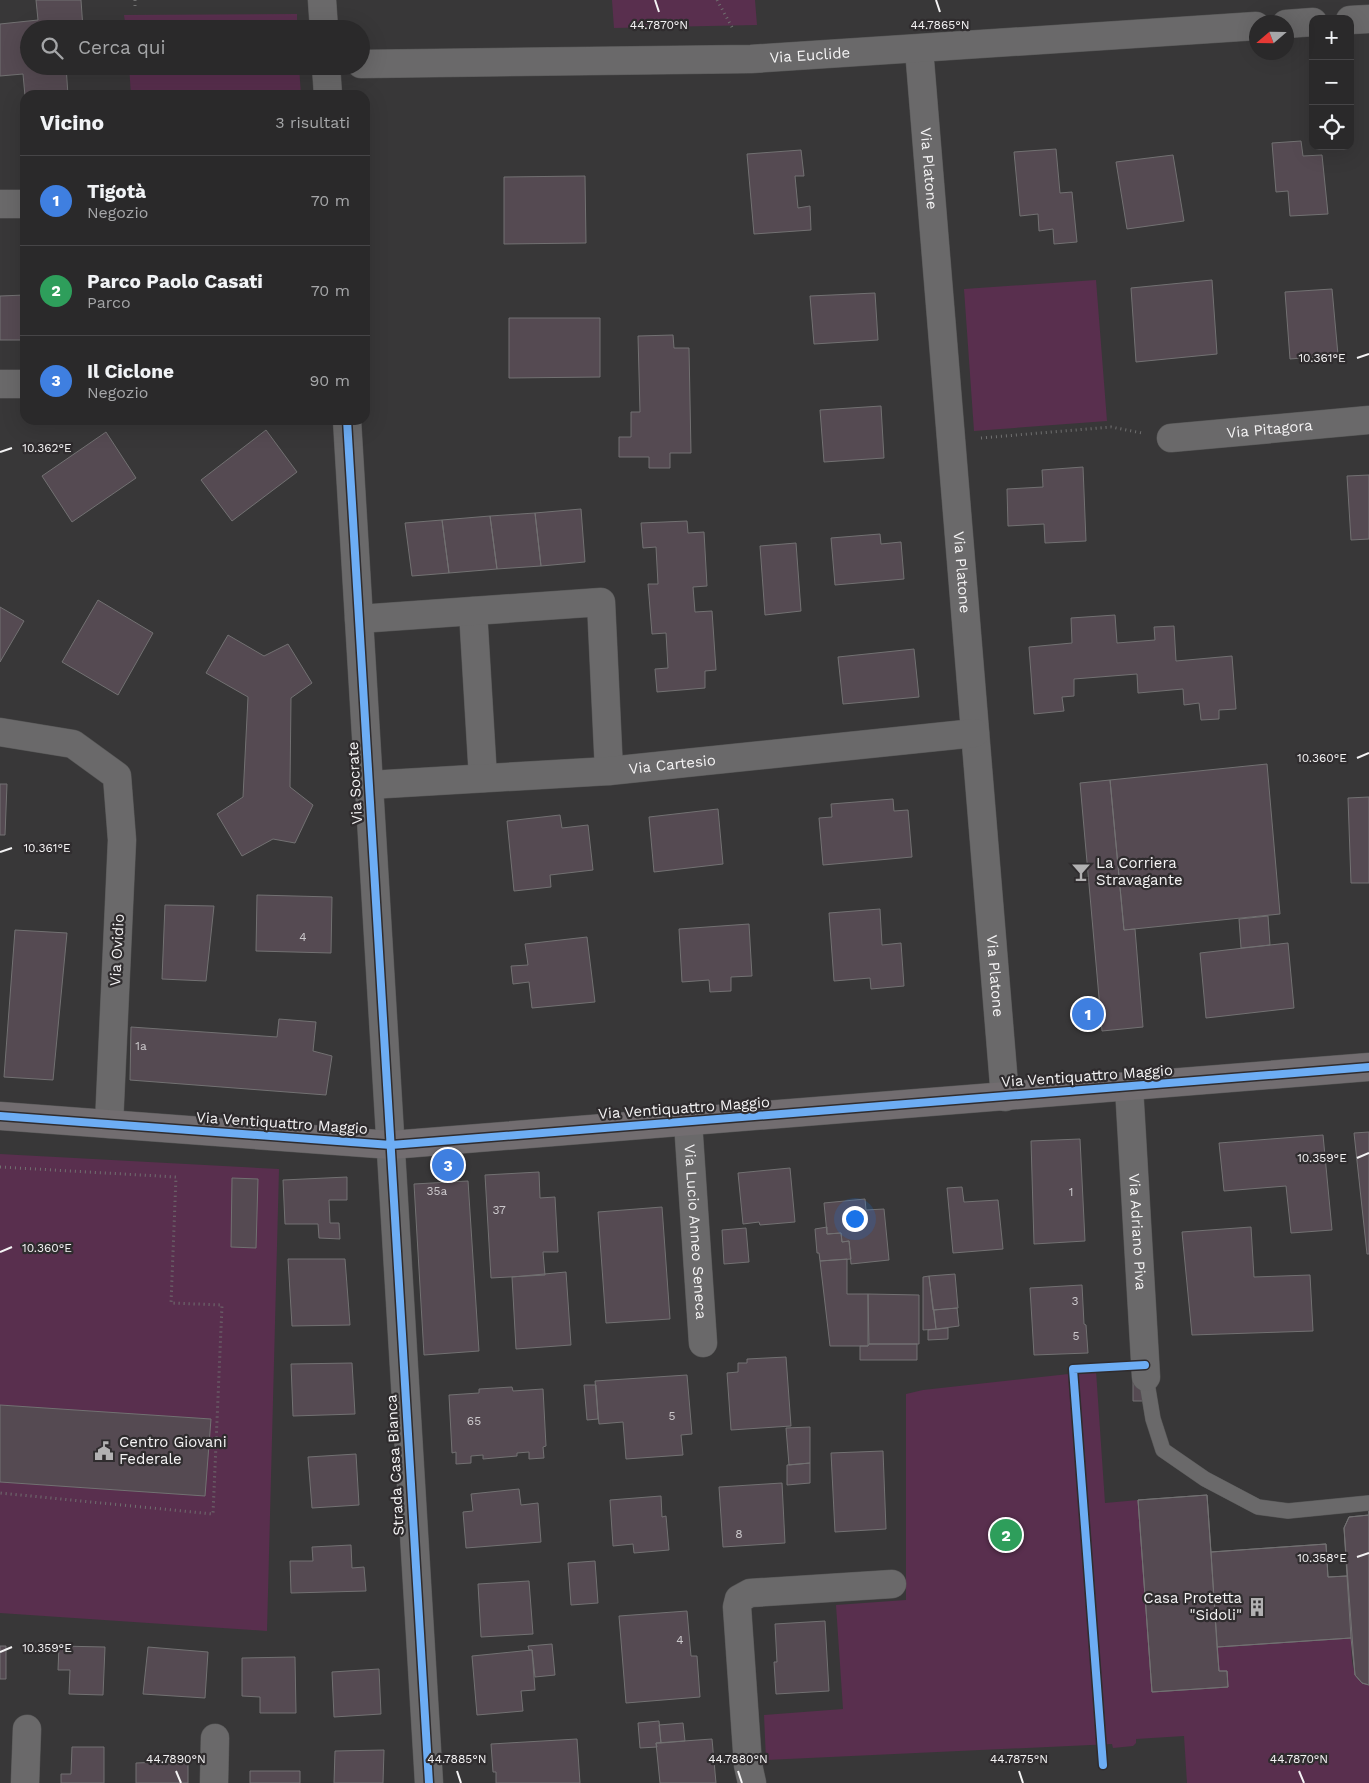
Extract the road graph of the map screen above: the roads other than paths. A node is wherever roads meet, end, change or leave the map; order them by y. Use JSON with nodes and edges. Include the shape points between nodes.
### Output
{"nodes":[{"id":1,"x":322,"y":0,"type":"edge"},
{"id":2,"x":1369,"y":18,"type":"edge"},
{"id":3,"x":323,"y":20,"type":"edge"},
{"id":4,"x":1354,"y":20,"type":"edge"},
{"id":5,"x":1309,"y":22,"type":"edge"},
{"id":6,"x":1294,"y":23,"type":"edge"},
{"id":7,"x":1249,"y":26,"type":"edge"},
{"id":8,"x":919,"y":49,"type":"junction"},
{"id":9,"x":370,"y":64,"type":"edge"},
{"id":10,"x":327,"y":75,"type":"edge"},
{"id":11,"x":328,"y":90,"type":"edge"},
{"id":12,"x":0,"y":204,"type":"edge"},
{"id":13,"x":20,"y":204,"type":"edge"},
{"id":14,"x":0,"y":384,"type":"edge"},
{"id":15,"x":20,"y":384,"type":"edge"},
{"id":16,"x":1369,"y":420,"type":"edge"},
{"id":17,"x":347,"y":425,"type":"edge"},
{"id":18,"x":1171,"y":438,"type":"road end"},
{"id":19,"x":474,"y":611,"type":"junction"},
{"id":20,"x":359,"y":619,"type":"junction"},
{"id":21,"x":0,"y":732,"type":"edge"},
{"id":22,"x":975,"y":732,"type":"junction"},
{"id":23,"x":609,"y":771,"type":"junction"},
{"id":24,"x":483,"y":778,"type":"junction"},
{"id":25,"x":369,"y":785,"type":"junction"},
{"id":26,"x":1369,"y":1067,"type":"edge"},
{"id":27,"x":1129,"y":1087,"type":"junction"},
{"id":28,"x":1005,"y":1097,"type":"junction"},
{"id":29,"x":0,"y":1116,"type":"edge"},
{"id":30,"x":688,"y":1122,"type":"junction"},
{"id":31,"x":109,"y":1124,"type":"junction"},
{"id":32,"x":391,"y":1145,"type":"junction"},
{"id":33,"x":703,"y":1343,"type":"dead end"},
{"id":34,"x":1146,"y":1377,"type":"joint"},
{"id":35,"x":1369,"y":1503,"type":"edge"},
{"id":36,"x":892,"y":1584,"type":"dead end"},
{"id":37,"x":27,"y":1729,"type":"dead end"},
{"id":38,"x":215,"y":1738,"type":"dead end"},
{"id":39,"x":25,"y":1783,"type":"edge"},
{"id":40,"x":214,"y":1783,"type":"edge"},
{"id":41,"x":429,"y":1783,"type":"edge"},
{"id":42,"x":752,"y":1783,"type":"edge"}],
"edges":[{"from":1,"to":3,"type":"street"},
{"from":2,"to":4,"type":"street"},
{"from":5,"to":6,"type":"street"},
{"from":7,"to":8,"type":"street","name":"Via Euclide"},
{"from":8,"to":9,"type":"street","name":"Via Euclide","via":[[751,59]]},
{"from":8,"to":22,"type":"street","name":"Via Platone"},
{"from":10,"to":11,"type":"street"},
{"from":12,"to":13,"type":"street"},
{"from":14,"to":15,"type":"street"},
{"from":16,"to":18,"type":"street","name":"Via Pitagora"},
{"from":17,"to":20,"type":"street","name":"Via Socrate"},
{"from":19,"to":20,"type":"street"},
{"from":19,"to":23,"type":"street","via":[[601,602]]},
{"from":19,"to":24,"type":"street"},
{"from":20,"to":25,"type":"street","name":"Via Socrate"},
{"from":21,"to":31,"type":"street","name":"Via Ovidio","via":[[73,744],[118,776],[122,840]]},
{"from":22,"to":23,"type":"street","name":"Via Cartesio"},
{"from":22,"to":28,"type":"street","name":"Via Platone"},
{"from":23,"to":24,"type":"street","name":"Via Cartesio"},
{"from":24,"to":25,"type":"street","name":"Via Cartesio"},
{"from":25,"to":32,"type":"street","name":"Via Socrate"},
{"from":26,"to":27,"type":"street","name":"Via Ventiquattro Maggio"},
{"from":27,"to":28,"type":"street","name":"Via Ventiquattro Maggio"},
{"from":27,"to":34,"type":"street","name":"Via Adriano Piva"},
{"from":28,"to":30,"type":"street","name":"Via Ventiquattro Maggio"},
{"from":29,"to":31,"type":"street","name":"Via Ventiquattro Maggio"},
{"from":30,"to":32,"type":"street","name":"Via Ventiquattro Maggio"},
{"from":30,"to":33,"type":"street","name":"Via Lucio Anneo Seneca"},
{"from":31,"to":32,"type":"street","name":"Via Ventiquattro Maggio"},
{"from":32,"to":41,"type":"street","name":"Strada Casa Bianca"},
{"from":34,"to":35,"type":"lane","via":[[1153,1419],[1164,1450],[1205,1479],[1258,1506],[1288,1511]]},
{"from":36,"to":42,"type":"street","via":[[750,1593],[739,1599],[737,1607]]},
{"from":37,"to":39,"type":"street"},
{"from":38,"to":40,"type":"street"}]}
